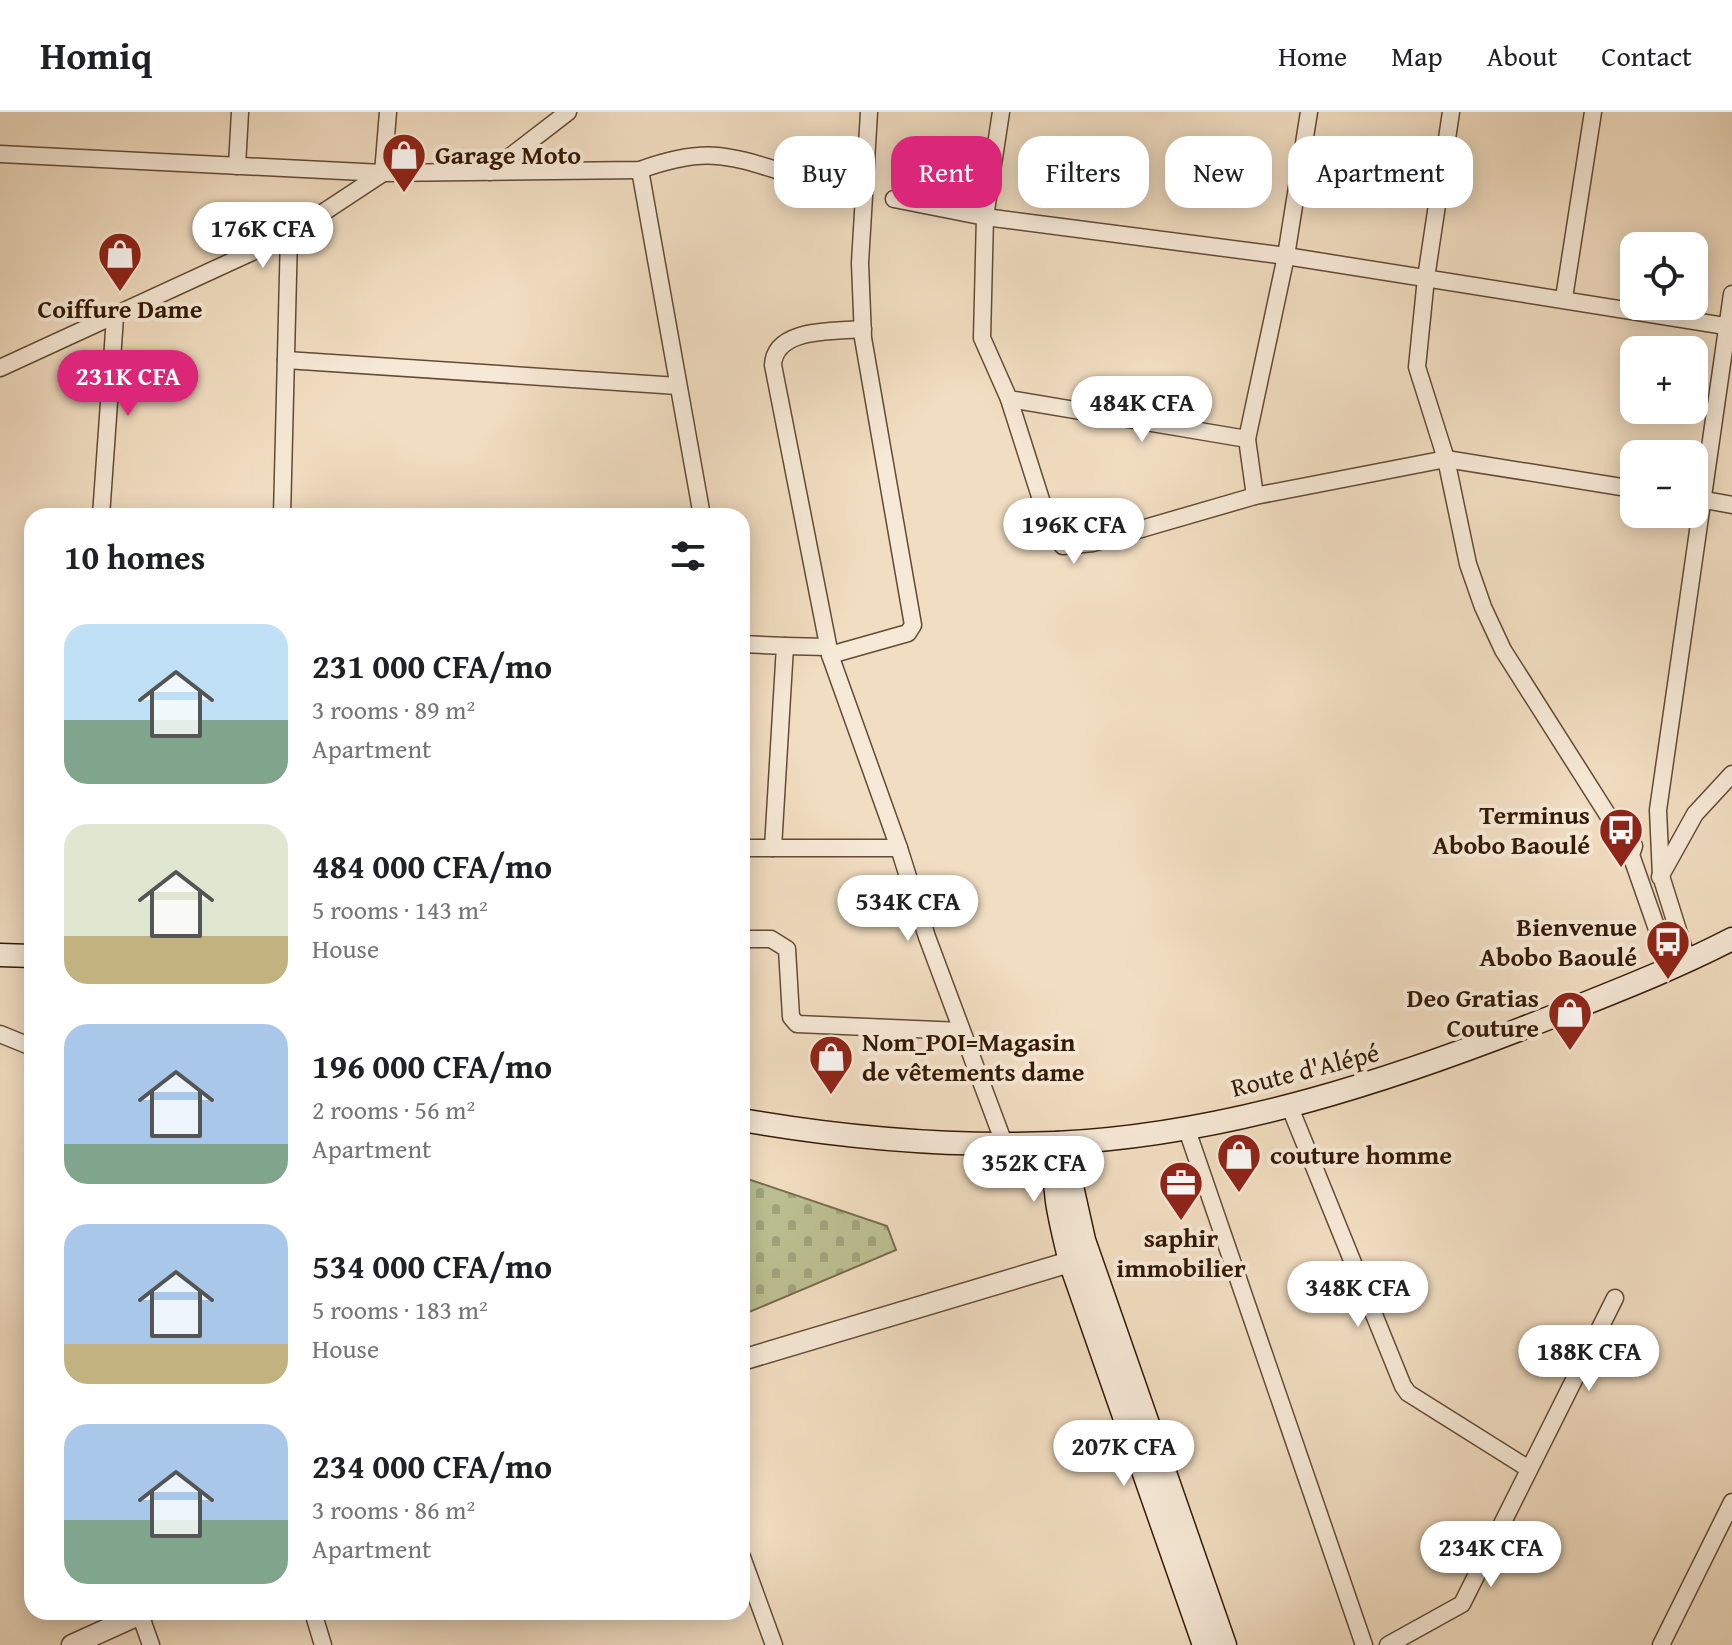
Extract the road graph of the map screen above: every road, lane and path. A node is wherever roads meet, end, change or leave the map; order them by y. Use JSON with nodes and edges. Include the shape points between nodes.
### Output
{"nodes":[{"id":1,"x":240,"y":112,"type":"edge"},
{"id":2,"x":388,"y":112,"type":"edge"},
{"id":3,"x":568,"y":112,"type":"edge"},
{"id":4,"x":869,"y":112,"type":"edge"},
{"id":5,"x":1001,"y":112,"type":"edge"},
{"id":6,"x":1309,"y":112,"type":"edge"},
{"id":7,"x":1451,"y":112,"type":"edge"},
{"id":8,"x":1593,"y":112,"type":"edge"},
{"id":9,"x":867,"y":136,"type":"edge"},
{"id":10,"x":0,"y":154,"type":"edge"},
{"id":11,"x":237,"y":166,"type":"junction"},
{"id":12,"x":774,"y":168,"type":"edge"},
{"id":13,"x":640,"y":170,"type":"junction"},
{"id":14,"x":490,"y":172,"type":"junction"},
{"id":15,"x":383,"y":173,"type":"junction"},
{"id":16,"x":862,"y":208,"type":"edge"},
{"id":17,"x":940,"y":208,"type":"edge"},
{"id":18,"x":985,"y":217,"type":"junction"},
{"id":19,"x":289,"y":235,"type":"junction"},
{"id":20,"x":1286,"y":256,"type":"junction"},
{"id":21,"x":1426,"y":278,"type":"junction"},
{"id":22,"x":1732,"y":294,"type":"edge"},
{"id":23,"x":1564,"y":298,"type":"junction"},
{"id":24,"x":115,"y":317,"type":"junction"},
{"id":25,"x":1730,"y":327,"type":"edge"},
{"id":26,"x":863,"y":329,"type":"junction"},
{"id":27,"x":286,"y":360,"type":"junction"},
{"id":28,"x":0,"y":368,"type":"edge"},
{"id":29,"x":678,"y":386,"type":"junction"},
{"id":30,"x":1009,"y":399,"type":"junction"},
{"id":31,"x":1247,"y":439,"type":"junction"},
{"id":32,"x":1708,"y":449,"type":"edge"},
{"id":33,"x":1446,"y":459,"type":"junction"},
{"id":34,"x":1620,"y":487,"type":"edge"},
{"id":35,"x":1255,"y":496,"type":"junction"},
{"id":36,"x":1708,"y":501,"type":"edge"},
{"id":37,"x":1732,"y":505,"type":"edge"},
{"id":38,"x":102,"y":508,"type":"edge"},
{"id":39,"x":282,"y":508,"type":"edge"},
{"id":40,"x":701,"y":508,"type":"edge"},
{"id":41,"x":1695,"y":528,"type":"edge"},
{"id":42,"x":750,"y":644,"type":"edge"},
{"id":43,"x":785,"y":646,"type":"junction"},
{"id":44,"x":829,"y":651,"type":"junction"},
{"id":45,"x":1732,"y":774,"type":"edge"},
{"id":46,"x":1658,"y":817,"type":"junction"},
{"id":47,"x":1634,"y":846,"type":"junction"},
{"id":48,"x":750,"y":848,"type":"edge"},
{"id":49,"x":773,"y":848,"type":"junction"},
{"id":50,"x":899,"y":848,"type":"junction"},
{"id":51,"x":1661,"y":876,"type":"junction"},
{"id":52,"x":1645,"y":889,"type":"junction"},
{"id":53,"x":750,"y":939,"type":"edge"},
{"id":54,"x":1732,"y":939,"type":"edge"},
{"id":55,"x":0,"y":955,"type":"edge"},
{"id":56,"x":24,"y":956,"type":"edge"},
{"id":57,"x":1679,"y":965,"type":"junction"},
{"id":58,"x":961,"y":1031,"type":"junction"},
{"id":59,"x":0,"y":1034,"type":"edge"},
{"id":60,"x":24,"y":1044,"type":"edge"},
{"id":61,"x":1289,"y":1105,"type":"junction"},
{"id":62,"x":750,"y":1121,"type":"edge"},
{"id":63,"x":1186,"y":1127,"type":"junction"},
{"id":64,"x":1004,"y":1143,"type":"junction"},
{"id":65,"x":1058,"y":1143,"type":"junction"},
{"id":66,"x":1080,"y":1259,"type":"junction"},
{"id":67,"x":1615,"y":1298,"type":"dead end"},
{"id":68,"x":750,"y":1358,"type":"edge"},
{"id":69,"x":1529,"y":1469,"type":"junction"},
{"id":70,"x":1732,"y":1502,"type":"edge"},
{"id":71,"x":750,"y":1579,"type":"edge"},
{"id":72,"x":127,"y":1620,"type":"edge"},
{"id":73,"x":144,"y":1620,"type":"edge"},
{"id":74,"x":315,"y":1620,"type":"edge"},
{"id":75,"x":72,"y":1645,"type":"edge"},
{"id":76,"x":151,"y":1645,"type":"edge"},
{"id":77,"x":323,"y":1645,"type":"edge"},
{"id":78,"x":774,"y":1645,"type":"edge"},
{"id":79,"x":1204,"y":1645,"type":"edge"},
{"id":80,"x":1225,"y":1645,"type":"edge"},
{"id":81,"x":1364,"y":1645,"type":"edge"},
{"id":82,"x":1388,"y":1645,"type":"edge"},
{"id":83,"x":1661,"y":1645,"type":"edge"}],
"edges":[{"from":1,"to":11,"type":"street"},
{"from":2,"to":15,"type":"street"},
{"from":3,"to":14,"type":"street"},
{"from":4,"to":9,"type":"street"},
{"from":5,"to":18,"type":"street"},
{"from":6,"to":20,"type":"street"},
{"from":7,"to":21,"type":"street"},
{"from":8,"to":23,"type":"street"},
{"from":10,"to":11,"type":"street"},
{"from":11,"to":15,"type":"street"},
{"from":12,"to":13,"type":"street","via":[[710,154]]},
{"from":13,"to":14,"type":"street"},
{"from":13,"to":29,"type":"street"},
{"from":14,"to":15,"type":"street"},
{"from":15,"to":19,"type":"street"},
{"from":16,"to":26,"type":"street"},
{"from":17,"to":18,"type":"street"},
{"from":18,"to":20,"type":"street"},
{"from":18,"to":30,"type":"street","via":[[982,338]]},
{"from":19,"to":24,"type":"street"},
{"from":19,"to":27,"type":"street"},
{"from":20,"to":21,"type":"street"},
{"from":20,"to":31,"type":"street"},
{"from":21,"to":23,"type":"street"},
{"from":21,"to":33,"type":"street","via":[[1417,367]]},
{"from":22,"to":25,"type":"street"},
{"from":23,"to":25,"type":"street"},
{"from":24,"to":28,"type":"street"},
{"from":24,"to":38,"type":"street"},
{"from":25,"to":32,"type":"street"},
{"from":26,"to":44,"type":"street","via":[[913,625],[908,633]]},
{"from":26,"to":44,"type":"street","via":[[792,339],[774,355]]},
{"from":27,"to":29,"type":"street"},
{"from":27,"to":39,"type":"street"},
{"from":29,"to":40,"type":"street"},
{"from":30,"to":31,"type":"street"},
{"from":30,"to":35,"type":"street","via":[[1051,531],[1063,546],[1093,543]]},
{"from":31,"to":35,"type":"street"},
{"from":33,"to":34,"type":"street"},
{"from":33,"to":35,"type":"street"},
{"from":33,"to":47,"type":"street","via":[[1468,564],[1496,636],[1616,828]]},
{"from":36,"to":37,"type":"street"},
{"from":41,"to":46,"type":"street"},
{"from":42,"to":43,"type":"street"},
{"from":43,"to":44,"type":"street"},
{"from":43,"to":49,"type":"street"},
{"from":44,"to":50,"type":"street"},
{"from":45,"to":51,"type":"street","via":[[1695,814]]},
{"from":46,"to":47,"type":"street"},
{"from":46,"to":51,"type":"street"},
{"from":47,"to":52,"type":"street","via":[[1631,855]]},
{"from":48,"to":49,"type":"street"},
{"from":49,"to":50,"type":"street"},
{"from":50,"to":58,"type":"street"},
{"from":51,"to":52,"type":"street"},
{"from":51,"to":57,"type":"street"},
{"from":52,"to":57,"type":"street"},
{"from":53,"to":58,"type":"street","via":[[771,939],[787,949],[791,1017],[797,1024]]},
{"from":54,"to":57,"type":"main road","name":"Route d'Alépé"},
{"from":55,"to":56,"type":"main road"},
{"from":57,"to":61,"type":"main road","name":"Route d'Alépé","via":[[1398,1075]]},
{"from":58,"to":64,"type":"street"},
{"from":59,"to":60,"type":"street"},
{"from":61,"to":63,"type":"main road","name":"Route d'Alépé"},
{"from":61,"to":69,"type":"street","via":[[1403,1386]]},
{"from":62,"to":64,"type":"main road","name":"Route d'Alépé","via":[[860,1136]]},
{"from":63,"to":65,"type":"main road","name":"Route d'Alépé"},
{"from":63,"to":81,"type":"street"},
{"from":64,"to":65,"type":"main road","name":"Route d'Alépé"},
{"from":65,"to":66,"type":"main road","via":[[1054,1170]]},
{"from":66,"to":68,"type":"street"},
{"from":66,"to":79,"type":"main road"},
{"from":66,"to":80,"type":"main road"},
{"from":67,"to":69,"type":"street"},
{"from":69,"to":82,"type":"street","via":[[1462,1604]]},
{"from":70,"to":83,"type":"street"},
{"from":71,"to":78,"type":"street"},
{"from":72,"to":75,"type":"street"},
{"from":73,"to":76,"type":"street"},
{"from":74,"to":77,"type":"street"}]}
